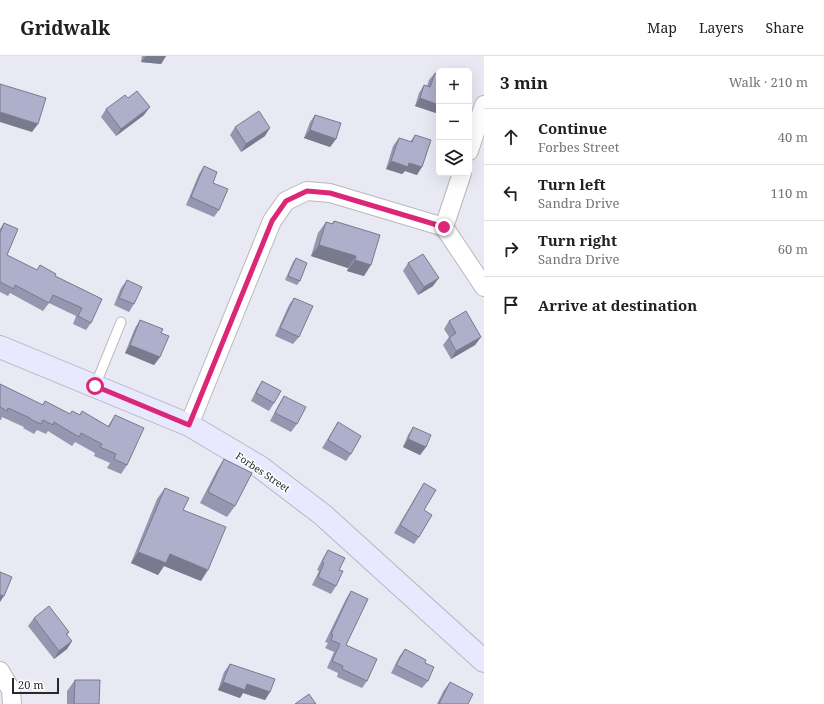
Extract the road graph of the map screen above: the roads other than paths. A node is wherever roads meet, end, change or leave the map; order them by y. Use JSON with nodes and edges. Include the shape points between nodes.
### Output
{"nodes":[{"id":1,"x":484,"y":105,"type":"edge"},
{"id":2,"x":472,"y":142,"type":"edge"},
{"id":3,"x":461,"y":176,"type":"edge"},
{"id":4,"x":444,"y":227,"type":"junction"},
{"id":5,"x":484,"y":287,"type":"edge"},
{"id":6,"x":121,"y":322,"type":"dead end"},
{"id":7,"x":0,"y":347,"type":"edge"},
{"id":8,"x":95,"y":386,"type":"junction"},
{"id":9,"x":189,"y":425,"type":"junction"},
{"id":10,"x":484,"y":661,"type":"edge"},
{"id":11,"x":0,"y":671,"type":"edge"},
{"id":12,"x":12,"y":704,"type":"edge"}],
"edges":[{"from":1,"to":2,"type":"street"},
{"from":3,"to":4,"type":"street"},
{"from":4,"to":5,"type":"street"},
{"from":4,"to":9,"type":"street","via":[[330,193],[307,191],[286,201],[272,221]]},
{"from":6,"to":8,"type":"lane"},
{"from":7,"to":8,"type":"main road","name":"Forbes Street"},
{"from":8,"to":9,"type":"main road","name":"Forbes Street"},
{"from":9,"to":10,"type":"main road","name":"Forbes Street","via":[[260,467],[323,514]]},
{"from":11,"to":12,"type":"street","via":[[11,690]]}]}
